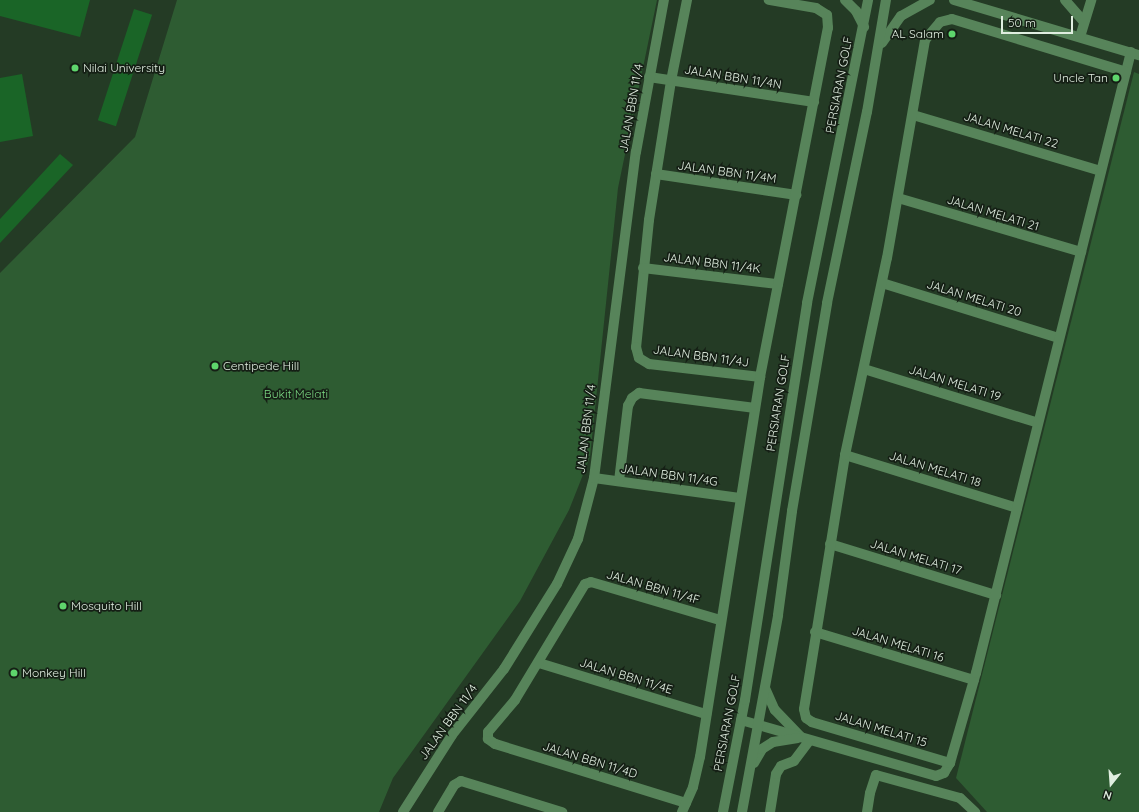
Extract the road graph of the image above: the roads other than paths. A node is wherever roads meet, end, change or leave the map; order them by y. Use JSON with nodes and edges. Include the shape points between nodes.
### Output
{"nodes":[{"id":1,"x":664,"y":0,"type":"edge"},
{"id":2,"x":687,"y":0,"type":"edge"},
{"id":3,"x":769,"y":0,"type":"edge"},
{"id":4,"x":845,"y":0,"type":"edge"},
{"id":5,"x":868,"y":0,"type":"edge"},
{"id":6,"x":886,"y":0,"type":"edge"},
{"id":7,"x":930,"y":0,"type":"edge"},
{"id":8,"x":1065,"y":0,"type":"edge"},
{"id":9,"x":1090,"y":0,"type":"edge"},
{"id":10,"x":958,"y":1,"type":"edge"},
{"id":11,"x":1084,"y":22,"type":"junction"},
{"id":12,"x":864,"y":27,"type":"junction"},
{"id":13,"x":1080,"y":37,"type":"junction"},
{"id":14,"x":1135,"y":53,"type":"edge"},
{"id":15,"x":877,"y":54,"type":"junction"},
{"id":16,"x":1126,"y":72,"type":"junction"},
{"id":17,"x":650,"y":76,"type":"junction"},
{"id":18,"x":671,"y":81,"type":"junction"},
{"id":19,"x":814,"y":102,"type":"junction"},
{"id":20,"x":913,"y":115,"type":"junction"},
{"id":21,"x":1101,"y":171,"type":"junction"},
{"id":22,"x":656,"y":174,"type":"junction"},
{"id":23,"x":796,"y":195,"type":"junction"},
{"id":24,"x":898,"y":198,"type":"junction"},
{"id":25,"x":1080,"y":252,"type":"junction"},
{"id":26,"x":643,"y":268,"type":"junction"},
{"id":27,"x":882,"y":283,"type":"junction"},
{"id":28,"x":778,"y":284,"type":"junction"},
{"id":29,"x":1058,"y":338,"type":"junction"},
{"id":30,"x":864,"y":369,"type":"junction"},
{"id":31,"x":760,"y":377,"type":"junction"},
{"id":32,"x":755,"y":408,"type":"junction"},
{"id":33,"x":1038,"y":423,"type":"junction"},
{"id":34,"x":845,"y":455,"type":"junction"},
{"id":35,"x":594,"y":478,"type":"junction"},
{"id":36,"x":620,"y":482,"type":"junction"},
{"id":37,"x":740,"y":498,"type":"junction"},
{"id":38,"x":1017,"y":508,"type":"junction"},
{"id":39,"x":830,"y":544,"type":"junction"},
{"id":40,"x":996,"y":595,"type":"junction"},
{"id":41,"x":720,"y":620,"type":"junction"},
{"id":42,"x":815,"y":632,"type":"junction"},
{"id":43,"x":539,"y":663,"type":"junction"},
{"id":44,"x":974,"y":680,"type":"junction"},
{"id":45,"x":765,"y":688,"type":"junction"},
{"id":46,"x":706,"y":714,"type":"junction"},
{"id":47,"x":741,"y":720,"type":"junction"},
{"id":48,"x":758,"y":725,"type":"junction"},
{"id":49,"x":806,"y":739,"type":"junction"},
{"id":50,"x":874,"y":741,"type":"junction"},
{"id":51,"x":869,"y":756,"type":"junction"},
{"id":52,"x":950,"y":763,"type":"junction"},
{"id":53,"x":750,"y":770,"type":"junction"},
{"id":54,"x":684,"y":808,"type":"edge"},
{"id":55,"x":403,"y":812,"type":"edge"},
{"id":56,"x":438,"y":812,"type":"edge"},
{"id":57,"x":562,"y":812,"type":"edge"},
{"id":58,"x":723,"y":812,"type":"edge"},
{"id":59,"x":742,"y":812,"type":"edge"},
{"id":60,"x":770,"y":812,"type":"edge"},
{"id":61,"x":867,"y":812,"type":"edge"},
{"id":62,"x":975,"y":812,"type":"edge"}],
"edges":[{"from":1,"to":17,"type":"street","name":"JALAN BBN 11/4"},
{"from":2,"to":18,"type":"street"},
{"from":3,"to":19,"type":"street","via":[[816,8],[827,15],[828,28]]},
{"from":4,"to":12,"type":"street","via":[[856,11]]},
{"from":5,"to":12,"type":"street","name":"PERSIARAN GOLF"},
{"from":6,"to":15,"type":"street"},
{"from":7,"to":15,"type":"street","via":[[901,16],[887,33]]},
{"from":8,"to":11,"type":"street"},
{"from":9,"to":11,"type":"street"},
{"from":10,"to":13,"type":"street"},
{"from":11,"to":13,"type":"street"},
{"from":12,"to":47,"type":"street","name":"PERSIARAN GOLF","via":[[807,303]]},
{"from":13,"to":14,"type":"street"},
{"from":14,"to":16,"type":"street"},
{"from":15,"to":45,"type":"street","via":[[826,310]]},
{"from":16,"to":20,"type":"street","via":[[952,19],[940,22],[932,28],[925,40],[918,71]]},
{"from":16,"to":21,"type":"street"},
{"from":17,"to":18,"type":"street","name":"JALAN BBN 11/4N"},
{"from":17,"to":35,"type":"street","name":"JALAN BBN 11/4","via":[[620,262]]},
{"from":18,"to":19,"type":"street","name":"JALAN BBN 11/4N"},
{"from":18,"to":22,"type":"street"},
{"from":19,"to":23,"type":"street"},
{"from":20,"to":21,"type":"street","name":"JALAN MELATI 22"},
{"from":20,"to":24,"type":"street"},
{"from":21,"to":25,"type":"street"},
{"from":22,"to":23,"type":"street","name":"JALAN BBN 11/4M"},
{"from":22,"to":26,"type":"street"},
{"from":23,"to":28,"type":"street"},
{"from":24,"to":25,"type":"street","name":"JALAN MELATI 21"},
{"from":24,"to":27,"type":"street"},
{"from":25,"to":29,"type":"street"},
{"from":26,"to":28,"type":"street","name":"JALAN BBN 11/4K"},
{"from":26,"to":31,"type":"street","name":"JALAN BBN 11/4J","via":[[636,347],[639,358],[649,364]]},
{"from":27,"to":29,"type":"street","name":"JALAN MELATI 20"},
{"from":27,"to":30,"type":"street"},
{"from":28,"to":31,"type":"street"},
{"from":29,"to":33,"type":"street"},
{"from":30,"to":33,"type":"street","name":"JALAN MELATI 19"},
{"from":30,"to":34,"type":"street"},
{"from":31,"to":32,"type":"street"},
{"from":32,"to":36,"type":"street","via":[[639,394],[632,398],[628,406]]},
{"from":32,"to":37,"type":"street"},
{"from":33,"to":38,"type":"street"},
{"from":34,"to":38,"type":"street","name":"JALAN MELATI 18"},
{"from":34,"to":39,"type":"street"},
{"from":35,"to":36,"type":"street","name":"JALAN BBN 11/4G"},
{"from":35,"to":55,"type":"street","name":"JALAN BBN 11/4","via":[[578,539],[556,584],[504,669],[452,735]]},
{"from":36,"to":37,"type":"street","name":"JALAN BBN 11/4G"},
{"from":37,"to":41,"type":"street"},
{"from":38,"to":40,"type":"street"},
{"from":39,"to":40,"type":"street","name":"JALAN MELATI 17"},
{"from":39,"to":42,"type":"street"},
{"from":40,"to":44,"type":"street"},
{"from":41,"to":43,"type":"street","name":"JALAN BBN 11/4F","via":[[591,582],[580,589]]},
{"from":41,"to":46,"type":"street"},
{"from":42,"to":44,"type":"street","name":"JALAN MELATI 16"},
{"from":42,"to":50,"type":"street","name":"JALAN MELATI 15","via":[[804,709],[806,718]]},
{"from":43,"to":46,"type":"street","name":"JALAN BBN 11/4E"},
{"from":43,"to":54,"type":"street","name":"JALAN BBN 11/4D","via":[[488,732],[488,739],[495,744]]},
{"from":44,"to":52,"type":"street"},
{"from":45,"to":48,"type":"street"},
{"from":45,"to":49,"type":"street","via":[[775,710]]},
{"from":46,"to":54,"type":"street","via":[[700,757],[693,786]]},
{"from":47,"to":48,"type":"street"},
{"from":47,"to":58,"type":"street","name":"PERSIARAN GOLF"},
{"from":48,"to":49,"type":"street"},
{"from":48,"to":53,"type":"street"},
{"from":49,"to":51,"type":"street"},
{"from":49,"to":53,"type":"street","via":[[778,741],[762,749]]},
{"from":49,"to":60,"type":"street","via":[[794,761],[781,766],[776,774]]},
{"from":50,"to":51,"type":"street"},
{"from":50,"to":52,"type":"street","name":"JALAN MELATI 15"},
{"from":51,"to":52,"type":"street","via":[[936,776],[944,773]]},
{"from":53,"to":59,"type":"street"},
{"from":56,"to":57,"type":"street","via":[[454,785],[461,782]]},
{"from":61,"to":62,"type":"street","via":[[876,775],[960,798]]}]}
